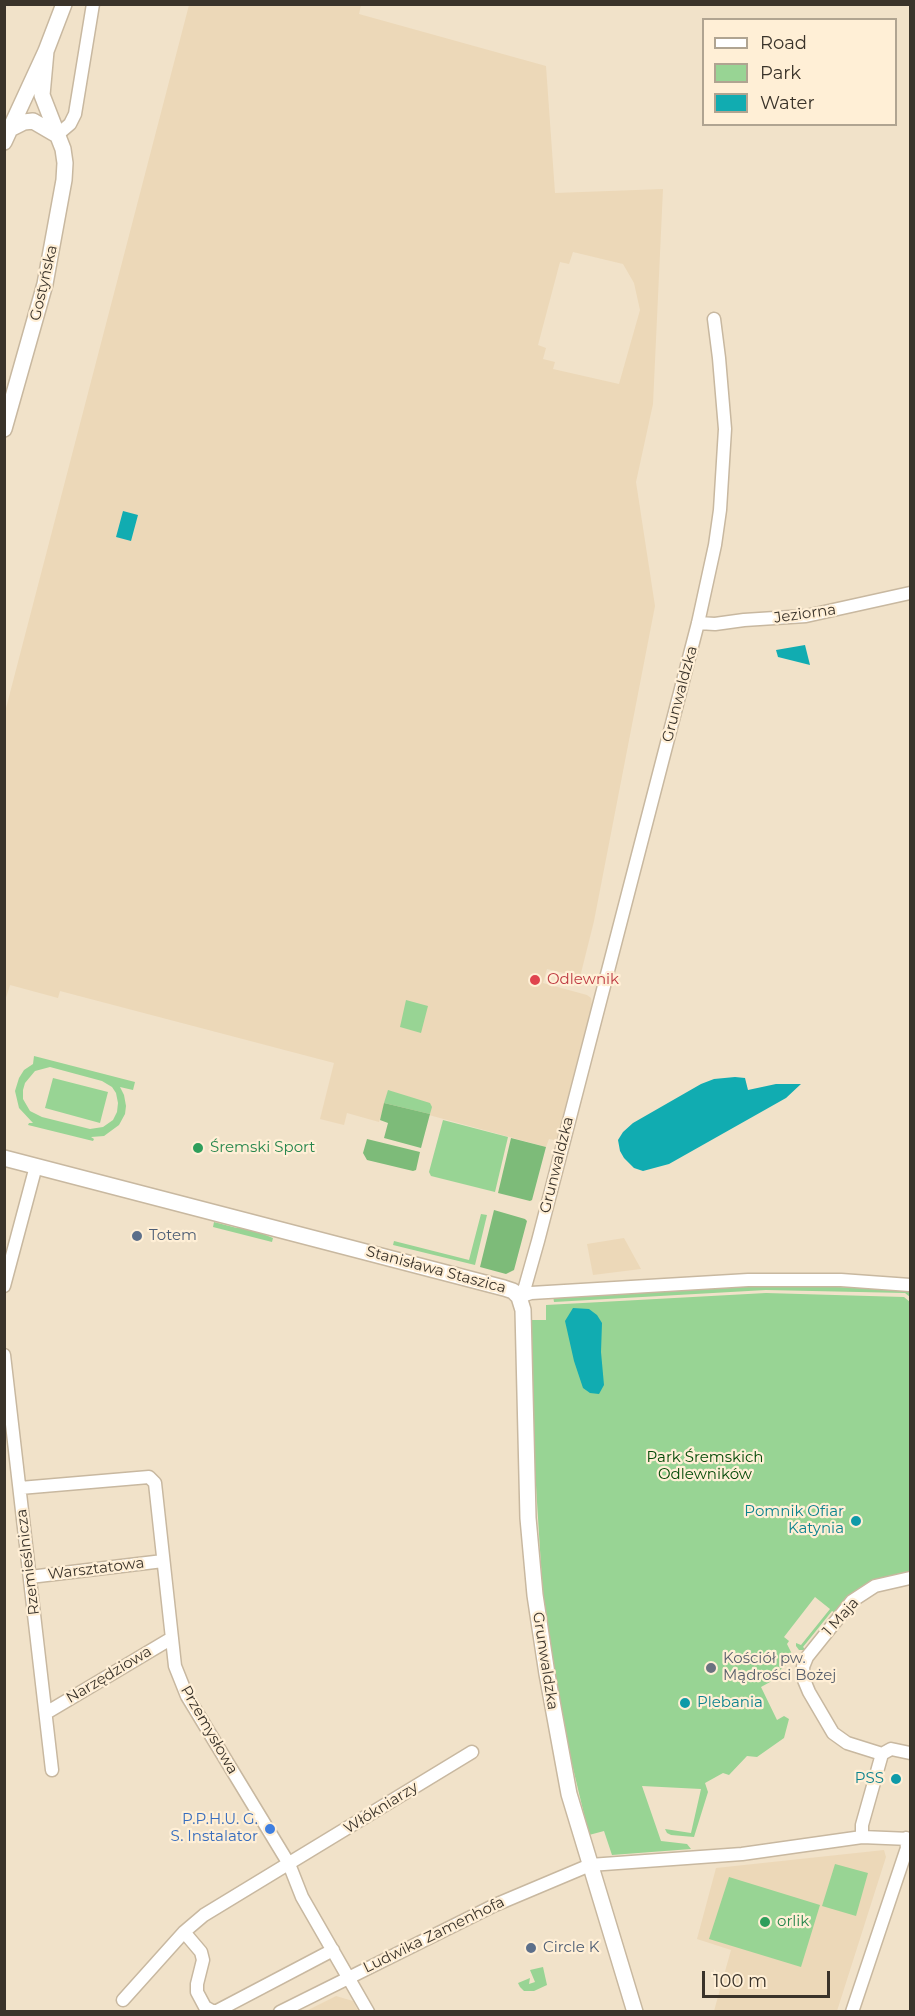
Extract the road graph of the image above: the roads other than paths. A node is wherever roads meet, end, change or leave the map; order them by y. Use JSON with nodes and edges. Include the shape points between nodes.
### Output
{"nodes":[{"id":1,"x":64,"y":4,"type":"edge"},
{"id":2,"x":93,"y":4,"type":"edge"},
{"id":3,"x":46,"y":51,"type":"junction"},
{"id":4,"x":22,"y":107,"type":"junction"},
{"id":5,"x":51,"y":119,"type":"junction"},
{"id":6,"x":33,"y":121,"type":"junction"},
{"id":7,"x":12,"y":128,"type":"junction"},
{"id":8,"x":57,"y":135,"type":"junction"},
{"id":9,"x":4,"y":142,"type":"edge"},
{"id":10,"x":714,"y":319,"type":"dead end"},
{"id":11,"x":4,"y":429,"type":"edge"},
{"id":12,"x":910,"y":593,"type":"edge"},
{"id":13,"x":698,"y":623,"type":"junction"},
{"id":14,"x":4,"y":1158,"type":"edge"},
{"id":15,"x":36,"y":1166,"type":"junction"},
{"id":16,"x":910,"y":1284,"type":"edge"},
{"id":17,"x":4,"y":1286,"type":"edge"},
{"id":18,"x":519,"y":1297,"type":"junction"},
{"id":19,"x":4,"y":1354,"type":"edge"},
{"id":20,"x":20,"y":1488,"type":"junction"},
{"id":21,"x":164,"y":1561,"type":"junction"},
{"id":22,"x":30,"y":1577,"type":"junction"},
{"id":23,"x":910,"y":1578,"type":"edge"},
{"id":24,"x":172,"y":1638,"type":"junction"},
{"id":25,"x":46,"y":1713,"type":"junction"},
{"id":26,"x":472,"y":1752,"type":"dead end"},
{"id":27,"x":910,"y":1753,"type":"edge"},
{"id":28,"x":882,"y":1754,"type":"junction"},
{"id":29,"x":52,"y":1770,"type":"dead end"},
{"id":30,"x":862,"y":1837,"type":"junction"},
{"id":31,"x":908,"y":1838,"type":"edge"},
{"id":32,"x":289,"y":1864,"type":"junction"},
{"id":33,"x":590,"y":1865,"type":"junction"},
{"id":34,"x":184,"y":1932,"type":"junction"},
{"id":35,"x":333,"y":1950,"type":"junction"},
{"id":36,"x":348,"y":1976,"type":"junction"},
{"id":37,"x":123,"y":2000,"type":"dead end"},
{"id":38,"x":217,"y":2011,"type":"edge"},
{"id":39,"x":280,"y":2012,"type":"edge"},
{"id":40,"x":368,"y":2012,"type":"edge"},
{"id":41,"x":635,"y":2012,"type":"edge"},
{"id":42,"x":852,"y":2012,"type":"edge"}],
"edges":[{"from":1,"to":3,"type":"main road","name":"Gostyńska"},
{"from":2,"to":8,"type":"street","via":[[75,114]]},
{"from":3,"to":4,"type":"main road","name":"Gostyńska"},
{"from":3,"to":5,"type":"main road","name":"Gostyńska","via":[[42,95]]},
{"from":4,"to":5,"type":"main road"},
{"from":4,"to":6,"type":"main road"},
{"from":4,"to":7,"type":"main road","name":"Gostyńska"},
{"from":5,"to":8,"type":"main road","name":"Gostyńska"},
{"from":6,"to":7,"type":"main road"},
{"from":6,"to":8,"type":"main road"},
{"from":7,"to":9,"type":"main road","name":"Gostyńska"},
{"from":8,"to":11,"type":"main road","name":"Gostyńska","via":[[65,163],[56,228],[40,304]]},
{"from":10,"to":13,"type":"street","name":"Grunwaldzka","via":[[724,448],[715,545]]},
{"from":12,"to":13,"type":"street","name":"Jeziorna","via":[[806,616]]},
{"from":13,"to":18,"type":"street","name":"Grunwaldzka","via":[[538,1241]]},
{"from":14,"to":15,"type":"main road","name":"Stanisława Staszica"},
{"from":15,"to":17,"type":"street"},
{"from":15,"to":18,"type":"main road","name":"Stanisława Staszica","via":[[504,1288]]},
{"from":16,"to":18,"type":"street","name":"Stanisława Staszica","via":[[748,1280],[531,1293]]},
{"from":18,"to":33,"type":"main road","name":"Grunwaldzka","via":[[524,1310],[527,1504],[535,1595],[569,1794]]},
{"from":19,"to":20,"type":"street","name":"Rzemieślnicza"},
{"from":20,"to":21,"type":"street","name":"Przemysłowa","via":[[149,1477],[157,1490]]},
{"from":20,"to":22,"type":"street","name":"Rzemieślnicza"},
{"from":21,"to":22,"type":"street","name":"Warsztatowa"},
{"from":21,"to":24,"type":"street","name":"Przemysłowa"},
{"from":22,"to":25,"type":"street","name":"Rzemieślnicza"},
{"from":23,"to":28,"type":"street","name":"1 Maja","via":[[875,1586],[852,1601],[803,1667],[809,1692],[833,1733],[847,1743]]},
{"from":24,"to":25,"type":"street","name":"Narzędziowa"},
{"from":24,"to":32,"type":"street","name":"Przemysłowa","via":[[175,1666],[187,1696]]},
{"from":25,"to":29,"type":"street","name":"Rzemieślnicza"},
{"from":26,"to":32,"type":"street","name":"Włókniarzy"},
{"from":27,"to":28,"type":"street","name":"1 Maja","via":[[891,1749]]},
{"from":28,"to":30,"type":"street"},
{"from":30,"to":31,"type":"street"},
{"from":30,"to":33,"type":"street","via":[[742,1854]]},
{"from":31,"to":42,"type":"street"},
{"from":32,"to":34,"type":"street","name":"Włókniarzy","via":[[204,1915]]},
{"from":32,"to":35,"type":"street","name":"Przemysłowa"},
{"from":33,"to":36,"type":"street","name":"Ludwika Zamenhofa","via":[[495,1905]]},
{"from":33,"to":41,"type":"main road","name":"Grunwaldzka"},
{"from":34,"to":37,"type":"street","name":"Włókniarzy"},
{"from":34,"to":38,"type":"street","via":[[203,1960],[197,1992],[205,2007]]},
{"from":35,"to":36,"type":"street","name":"Przemysłowa"},
{"from":35,"to":38,"type":"street"},
{"from":36,"to":39,"type":"street","name":"Ludwika Zamenhofa"},
{"from":36,"to":40,"type":"street","name":"Przemysłowa"}]}
